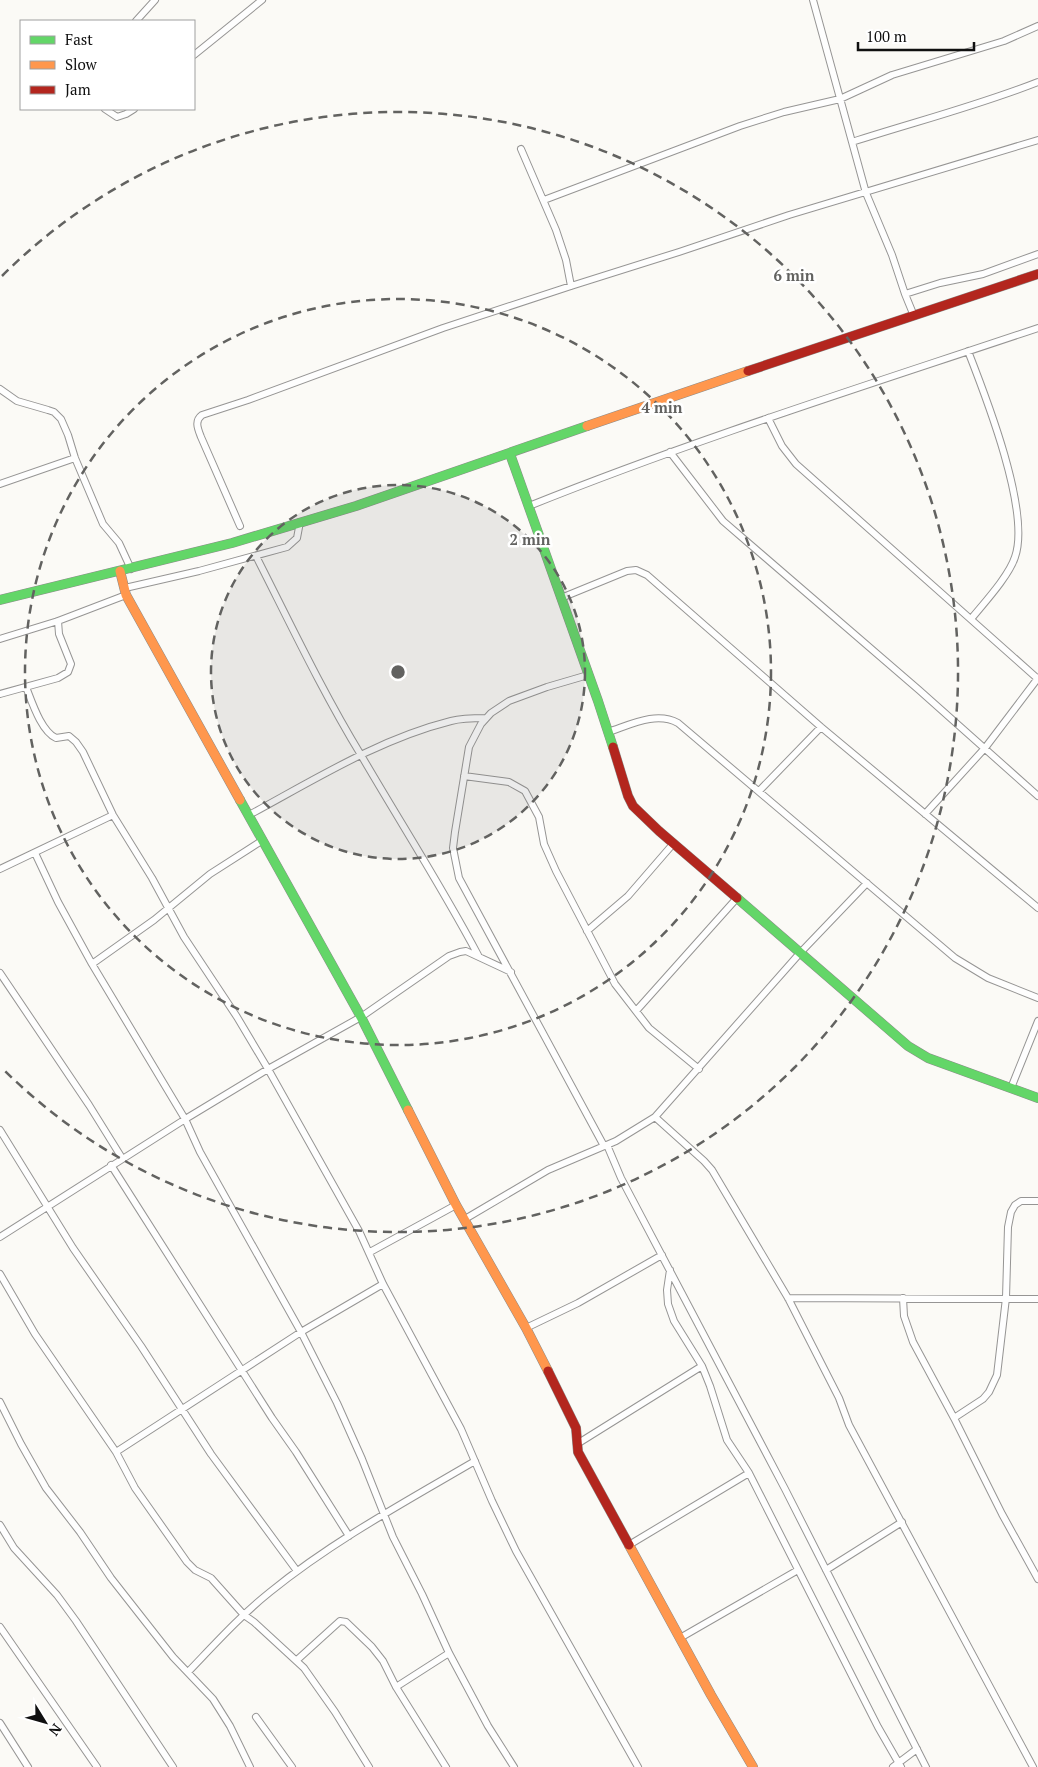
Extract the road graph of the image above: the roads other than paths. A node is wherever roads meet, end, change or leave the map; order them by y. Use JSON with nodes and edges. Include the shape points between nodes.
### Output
{"nodes":[{"id":1,"x":155,"y":0,"type":"edge"},
{"id":2,"x":262,"y":0,"type":"edge"},
{"id":3,"x":813,"y":0,"type":"edge"},
{"id":4,"x":137,"y":20,"type":"edge"},
{"id":5,"x":1038,"y":26,"type":"edge"},
{"id":6,"x":195,"y":54,"type":"edge"},
{"id":7,"x":1038,"y":82,"type":"edge"},
{"id":8,"x":840,"y":99,"type":"junction"},
{"id":9,"x":106,"y":110,"type":"edge"},
{"id":10,"x":132,"y":110,"type":"edge"},
{"id":11,"x":1038,"y":140,"type":"edge"},
{"id":12,"x":852,"y":142,"type":"junction"},
{"id":13,"x":521,"y":149,"type":"dead end"},
{"id":14,"x":866,"y":193,"type":"junction"},
{"id":15,"x":544,"y":200,"type":"junction"},
{"id":16,"x":1038,"y":254,"type":"edge"},
{"id":17,"x":1038,"y":274,"type":"edge"},
{"id":18,"x":572,"y":286,"type":"junction"},
{"id":19,"x":905,"y":294,"type":"junction"},
{"id":20,"x":914,"y":316,"type":"junction"},
{"id":21,"x":1038,"y":328,"type":"edge"},
{"id":22,"x":968,"y":351,"type":"junction"},
{"id":23,"x":0,"y":389,"type":"edge"},
{"id":24,"x":768,"y":418,"type":"junction"},
{"id":25,"x":670,"y":452,"type":"junction"},
{"id":26,"x":510,"y":454,"type":"junction"},
{"id":27,"x":75,"y":458,"type":"junction"},
{"id":28,"x":0,"y":484,"type":"edge"},
{"id":29,"x":529,"y":506,"type":"junction"},
{"id":30,"x":300,"y":522,"type":"junction"},
{"id":31,"x":240,"y":526,"type":"dead end"},
{"id":32,"x":256,"y":556,"type":"junction"},
{"id":33,"x":131,"y":569,"type":"junction"},
{"id":34,"x":120,"y":572,"type":"junction"},
{"id":35,"x":126,"y":591,"type":"junction"},
{"id":36,"x":561,"y":598,"type":"junction"},
{"id":37,"x":0,"y":600,"type":"edge"},
{"id":38,"x":971,"y":619,"type":"junction"},
{"id":39,"x":58,"y":621,"type":"junction"},
{"id":40,"x":0,"y":639,"type":"edge"},
{"id":41,"x":588,"y":675,"type":"junction"},
{"id":42,"x":1038,"y":678,"type":"edge"},
{"id":43,"x":26,"y":687,"type":"junction"},
{"id":44,"x":0,"y":694,"type":"edge"},
{"id":45,"x":486,"y":718,"type":"junction"},
{"id":46,"x":821,"y":727,"type":"junction"},
{"id":47,"x":608,"y":732,"type":"junction"},
{"id":48,"x":985,"y":748,"type":"junction"},
{"id":49,"x":361,"y":755,"type":"junction"},
{"id":50,"x":464,"y":776,"type":"junction"},
{"id":51,"x":759,"y":791,"type":"junction"},
{"id":52,"x":1038,"y":796,"type":"edge"},
{"id":53,"x":924,"y":814,"type":"junction"},
{"id":54,"x":113,"y":815,"type":"junction"},
{"id":55,"x":249,"y":815,"type":"junction"},
{"id":56,"x":262,"y":840,"type":"junction"},
{"id":57,"x":673,"y":844,"type":"junction"},
{"id":58,"x":35,"y":853,"type":"junction"},
{"id":59,"x":0,"y":869,"type":"edge"},
{"id":60,"x":867,"y":883,"type":"junction"},
{"id":61,"x":737,"y":898,"type":"junction"},
{"id":62,"x":168,"y":908,"type":"junction"},
{"id":63,"x":1038,"y":908,"type":"edge"},
{"id":64,"x":587,"y":931,"type":"junction"},
{"id":65,"x":800,"y":953,"type":"junction"},
{"id":66,"x":478,"y":956,"type":"junction"},
{"id":67,"x":92,"y":964,"type":"junction"},
{"id":68,"x":510,"y":972,"type":"junction"},
{"id":69,"x":0,"y":973,"type":"edge"},
{"id":70,"x":1038,"y":998,"type":"edge"},
{"id":71,"x":636,"y":1011,"type":"junction"},
{"id":72,"x":361,"y":1017,"type":"junction"},
{"id":73,"x":1038,"y":1021,"type":"edge"},
{"id":74,"x":268,"y":1069,"type":"junction"},
{"id":75,"x":699,"y":1069,"type":"junction"},
{"id":76,"x":1010,"y":1088,"type":"junction"},
{"id":77,"x":1038,"y":1098,"type":"edge"},
{"id":78,"x":655,"y":1117,"type":"junction"},
{"id":79,"x":184,"y":1119,"type":"junction"},
{"id":80,"x":0,"y":1130,"type":"edge"},
{"id":81,"x":605,"y":1146,"type":"junction"},
{"id":82,"x":122,"y":1158,"type":"junction"},
{"id":83,"x":111,"y":1165,"type":"junction"},
{"id":84,"x":1038,"y":1201,"type":"edge"},
{"id":85,"x":456,"y":1205,"type":"junction"},
{"id":86,"x":47,"y":1208,"type":"junction"},
{"id":87,"x":465,"y":1219,"type":"junction"},
{"id":88,"x":0,"y":1237,"type":"edge"},
{"id":89,"x":370,"y":1252,"type":"junction"},
{"id":90,"x":662,"y":1255,"type":"junction"},
{"id":91,"x":670,"y":1270,"type":"junction"},
{"id":92,"x":0,"y":1274,"type":"edge"},
{"id":93,"x":383,"y":1284,"type":"junction"},
{"id":94,"x":788,"y":1298,"type":"junction"},
{"id":95,"x":903,"y":1298,"type":"junction"},
{"id":96,"x":1006,"y":1298,"type":"junction"},
{"id":97,"x":1038,"y":1299,"type":"edge"},
{"id":98,"x":526,"y":1328,"type":"junction"},
{"id":99,"x":301,"y":1332,"type":"junction"},
{"id":100,"x":702,"y":1366,"type":"junction"},
{"id":101,"x":242,"y":1369,"type":"junction"},
{"id":102,"x":0,"y":1402,"type":"edge"},
{"id":103,"x":182,"y":1408,"type":"junction"},
{"id":104,"x":954,"y":1418,"type":"junction"},
{"id":105,"x":577,"y":1444,"type":"junction"},
{"id":106,"x":116,"y":1452,"type":"junction"},
{"id":107,"x":475,"y":1461,"type":"junction"},
{"id":108,"x":749,"y":1473,"type":"junction"},
{"id":109,"x":383,"y":1514,"type":"junction"},
{"id":110,"x":902,"y":1522,"type":"junction"},
{"id":111,"x":0,"y":1525,"type":"edge"},
{"id":112,"x":349,"y":1536,"type":"junction"},
{"id":113,"x":629,"y":1545,"type":"junction"},
{"id":114,"x":798,"y":1570,"type":"junction"},
{"id":115,"x":826,"y":1570,"type":"junction"},
{"id":116,"x":298,"y":1571,"type":"junction"},
{"id":117,"x":1038,"y":1579,"type":"edge"},
{"id":118,"x":244,"y":1616,"type":"junction"},
{"id":119,"x":0,"y":1627,"type":"edge"},
{"id":120,"x":680,"y":1638,"type":"junction"},
{"id":121,"x":449,"y":1653,"type":"junction"},
{"id":122,"x":297,"y":1660,"type":"junction"},
{"id":123,"x":188,"y":1672,"type":"junction"},
{"id":124,"x":396,"y":1687,"type":"junction"},
{"id":125,"x":256,"y":1716,"type":"dead end"},
{"id":126,"x":0,"y":1723,"type":"edge"},
{"id":127,"x":917,"y":1749,"type":"junction"},
{"id":128,"x":898,"y":1766,"type":"edge"},
{"id":129,"x":28,"y":1767,"type":"edge"},
{"id":130,"x":97,"y":1767,"type":"edge"},
{"id":131,"x":172,"y":1767,"type":"edge"},
{"id":132,"x":250,"y":1767,"type":"edge"},
{"id":133,"x":292,"y":1767,"type":"edge"},
{"id":134,"x":369,"y":1767,"type":"edge"},
{"id":135,"x":446,"y":1767,"type":"edge"},
{"id":136,"x":514,"y":1767,"type":"edge"},
{"id":137,"x":638,"y":1767,"type":"edge"},
{"id":138,"x":753,"y":1767,"type":"edge"},
{"id":139,"x":926,"y":1767,"type":"edge"},
{"id":140,"x":1033,"y":1767,"type":"edge"}],
"edges":[{"from":1,"to":4,"type":"street"},
{"from":2,"to":6,"type":"street"},
{"from":3,"to":8,"type":"street"},
{"from":5,"to":8,"type":"street","via":[[1004,41],[892,76]]},
{"from":7,"to":12,"type":"street"},
{"from":8,"to":12,"type":"street"},
{"from":8,"to":15,"type":"street","via":[[740,126]]},
{"from":9,"to":10,"type":"street","via":[[117,117]]},
{"from":11,"to":14,"type":"street"},
{"from":12,"to":14,"type":"street"},
{"from":13,"to":15,"type":"street"},
{"from":14,"to":18,"type":"street","via":[[788,215]]},
{"from":14,"to":19,"type":"street"},
{"from":15,"to":18,"type":"street"},
{"from":16,"to":19,"type":"street","via":[[983,274]]},
{"from":17,"to":20,"type":"street"},
{"from":18,"to":31,"type":"street","via":[[442,328],[200,417],[197,423],[201,437]]},
{"from":19,"to":20,"type":"street"},
{"from":20,"to":26,"type":"street"},
{"from":21,"to":22,"type":"street"},
{"from":22,"to":24,"type":"street"},
{"from":22,"to":38,"type":"street","via":[[1001,445],[1018,519],[1018,542],[1013,562]]},
{"from":23,"to":27,"type":"street","via":[[17,401],[58,416],[66,429]]},
{"from":24,"to":25,"type":"street"},
{"from":24,"to":38,"type":"street","via":[[782,446],[796,464]]},
{"from":25,"to":29,"type":"street"},
{"from":25,"to":48,"type":"street","via":[[723,522]]},
{"from":26,"to":29,"type":"street"},
{"from":26,"to":30,"type":"street"},
{"from":27,"to":28,"type":"street"},
{"from":27,"to":33,"type":"street","via":[[103,524],[119,543]]},
{"from":29,"to":36,"type":"street"},
{"from":30,"to":32,"type":"street","via":[[292,545]]},
{"from":30,"to":33,"type":"street"},
{"from":32,"to":35,"type":"street"},
{"from":32,"to":49,"type":"street"},
{"from":33,"to":34,"type":"street"},
{"from":34,"to":35,"type":"street"},
{"from":34,"to":37,"type":"street"},
{"from":35,"to":39,"type":"street"},
{"from":35,"to":55,"type":"street"},
{"from":36,"to":41,"type":"street"},
{"from":36,"to":46,"type":"street","via":[[626,571],[641,571]]},
{"from":38,"to":42,"type":"street"},
{"from":39,"to":40,"type":"street"},
{"from":39,"to":43,"type":"street","via":[[59,634],[71,668],[58,678]]},
{"from":41,"to":45,"type":"street","via":[[518,698],[497,708]]},
{"from":41,"to":47,"type":"street"},
{"from":42,"to":48,"type":"street"},
{"from":43,"to":44,"type":"street"},
{"from":43,"to":54,"type":"street","via":[[49,734],[56,738],[69,736],[76,742]]},
{"from":45,"to":49,"type":"street","via":[[453,721]]},
{"from":45,"to":50,"type":"street","via":[[469,747]]},
{"from":46,"to":51,"type":"street"},
{"from":46,"to":53,"type":"street"},
{"from":47,"to":51,"type":"street","via":[[650,719],[667,718],[678,723]]},
{"from":47,"to":57,"type":"street","via":[[633,806]]},
{"from":48,"to":52,"type":"street"},
{"from":48,"to":53,"type":"street"},
{"from":49,"to":55,"type":"street"},
{"from":49,"to":66,"type":"street"},
{"from":50,"to":64,"type":"street","via":[[509,782],[525,791],[539,817],[544,844]]},
{"from":50,"to":68,"type":"street","via":[[453,848],[455,863],[459,878]]},
{"from":51,"to":60,"type":"street"},
{"from":53,"to":63,"type":"street"},
{"from":54,"to":58,"type":"street"},
{"from":54,"to":62,"type":"street"},
{"from":55,"to":56,"type":"street"},
{"from":56,"to":62,"type":"street","via":[[210,874]]},
{"from":56,"to":72,"type":"street"},
{"from":57,"to":61,"type":"street"},
{"from":57,"to":64,"type":"street","via":[[623,901]]},
{"from":58,"to":59,"type":"street"},
{"from":58,"to":67,"type":"street"},
{"from":60,"to":65,"type":"street"},
{"from":60,"to":70,"type":"street","via":[[955,958],[988,978]]},
{"from":61,"to":65,"type":"street"},
{"from":61,"to":71,"type":"street"},
{"from":62,"to":67,"type":"street"},
{"from":62,"to":74,"type":"street"},
{"from":64,"to":71,"type":"street","via":[[616,984]]},
{"from":65,"to":75,"type":"street"},
{"from":65,"to":76,"type":"street","via":[[908,1046],[928,1058]]},
{"from":66,"to":68,"type":"street"},
{"from":66,"to":72,"type":"street","via":[[466,951],[450,956]]},
{"from":67,"to":79,"type":"street"},
{"from":68,"to":81,"type":"street"},
{"from":69,"to":82,"type":"street"},
{"from":71,"to":75,"type":"street","via":[[650,1028]]},
{"from":72,"to":74,"type":"street"},
{"from":72,"to":85,"type":"street"},
{"from":73,"to":76,"type":"street"},
{"from":74,"to":79,"type":"street"},
{"from":74,"to":89,"type":"street"},
{"from":75,"to":78,"type":"street"},
{"from":76,"to":77,"type":"street"},
{"from":78,"to":81,"type":"street"},
{"from":78,"to":94,"type":"street","via":[[712,1170]]},
{"from":79,"to":82,"type":"street"},
{"from":79,"to":99,"type":"street"},
{"from":80,"to":86,"type":"street"},
{"from":81,"to":87,"type":"street","via":[[548,1170]]},
{"from":81,"to":90,"type":"street"},
{"from":82,"to":83,"type":"street"},
{"from":83,"to":86,"type":"street"},
{"from":83,"to":101,"type":"street"},
{"from":84,"to":96,"type":"street","via":[[1021,1201],[1011,1212]]},
{"from":85,"to":87,"type":"street"},
{"from":85,"to":89,"type":"street"},
{"from":86,"to":88,"type":"street"},
{"from":86,"to":103,"type":"street"},
{"from":87,"to":98,"type":"street"},
{"from":89,"to":93,"type":"street"},
{"from":90,"to":91,"type":"street"},
{"from":90,"to":98,"type":"street","via":[[578,1303]]},
{"from":91,"to":100,"type":"street","via":[[668,1304],[674,1321]]},
{"from":91,"to":115,"type":"street"},
{"from":92,"to":106,"type":"street","via":[[35,1334]]},
{"from":93,"to":99,"type":"street"},
{"from":93,"to":107,"type":"street"},
{"from":94,"to":95,"type":"street"},
{"from":94,"to":110,"type":"street","via":[[839,1398],[849,1425]]},
{"from":95,"to":96,"type":"street"},
{"from":95,"to":104,"type":"street","via":[[904,1316],[913,1342]]},
{"from":96,"to":97,"type":"street"},
{"from":96,"to":104,"type":"street","via":[[997,1375],[983,1399]]},
{"from":98,"to":105,"type":"street","via":[[576,1428]]},
{"from":99,"to":101,"type":"street"},
{"from":99,"to":109,"type":"street","via":[[337,1403]]},
{"from":100,"to":105,"type":"street"},
{"from":100,"to":108,"type":"street","via":[[727,1440]]},
{"from":101,"to":103,"type":"street"},
{"from":101,"to":112,"type":"street"},
{"from":102,"to":123,"type":"street","via":[[20,1444],[56,1502],[111,1578]]},
{"from":103,"to":106,"type":"street"},
{"from":103,"to":116,"type":"street","via":[[211,1454]]},
{"from":104,"to":117,"type":"street"},
{"from":105,"to":113,"type":"street","via":[[585,1466]]},
{"from":106,"to":118,"type":"street","via":[[135,1488],[187,1562],[211,1578]]},
{"from":107,"to":109,"type":"street"},
{"from":107,"to":137,"type":"street","via":[[516,1551]]},
{"from":108,"to":113,"type":"street"},
{"from":108,"to":114,"type":"street"},
{"from":109,"to":112,"type":"street"},
{"from":109,"to":121,"type":"street"},
{"from":110,"to":115,"type":"street"},
{"from":110,"to":140,"type":"street"},
{"from":111,"to":131,"type":"street","via":[[14,1548],[76,1621]]},
{"from":112,"to":116,"type":"street"},
{"from":113,"to":120,"type":"street"},
{"from":114,"to":120,"type":"street"},
{"from":114,"to":128,"type":"street"},
{"from":115,"to":127,"type":"street"},
{"from":116,"to":118,"type":"street"},
{"from":118,"to":122,"type":"street"},
{"from":118,"to":123,"type":"street"},
{"from":119,"to":130,"type":"street"},
{"from":120,"to":138,"type":"street"},
{"from":121,"to":124,"type":"street"},
{"from":121,"to":136,"type":"street"},
{"from":122,"to":124,"type":"street","via":[[344,1621],[372,1647]]},
{"from":122,"to":134,"type":"street","via":[[320,1689]]},
{"from":123,"to":132,"type":"street","via":[[230,1726]]},
{"from":124,"to":135,"type":"street"},
{"from":125,"to":133,"type":"street"},
{"from":126,"to":129,"type":"street"},
{"from":127,"to":128,"type":"street"},
{"from":127,"to":139,"type":"street"}]}
